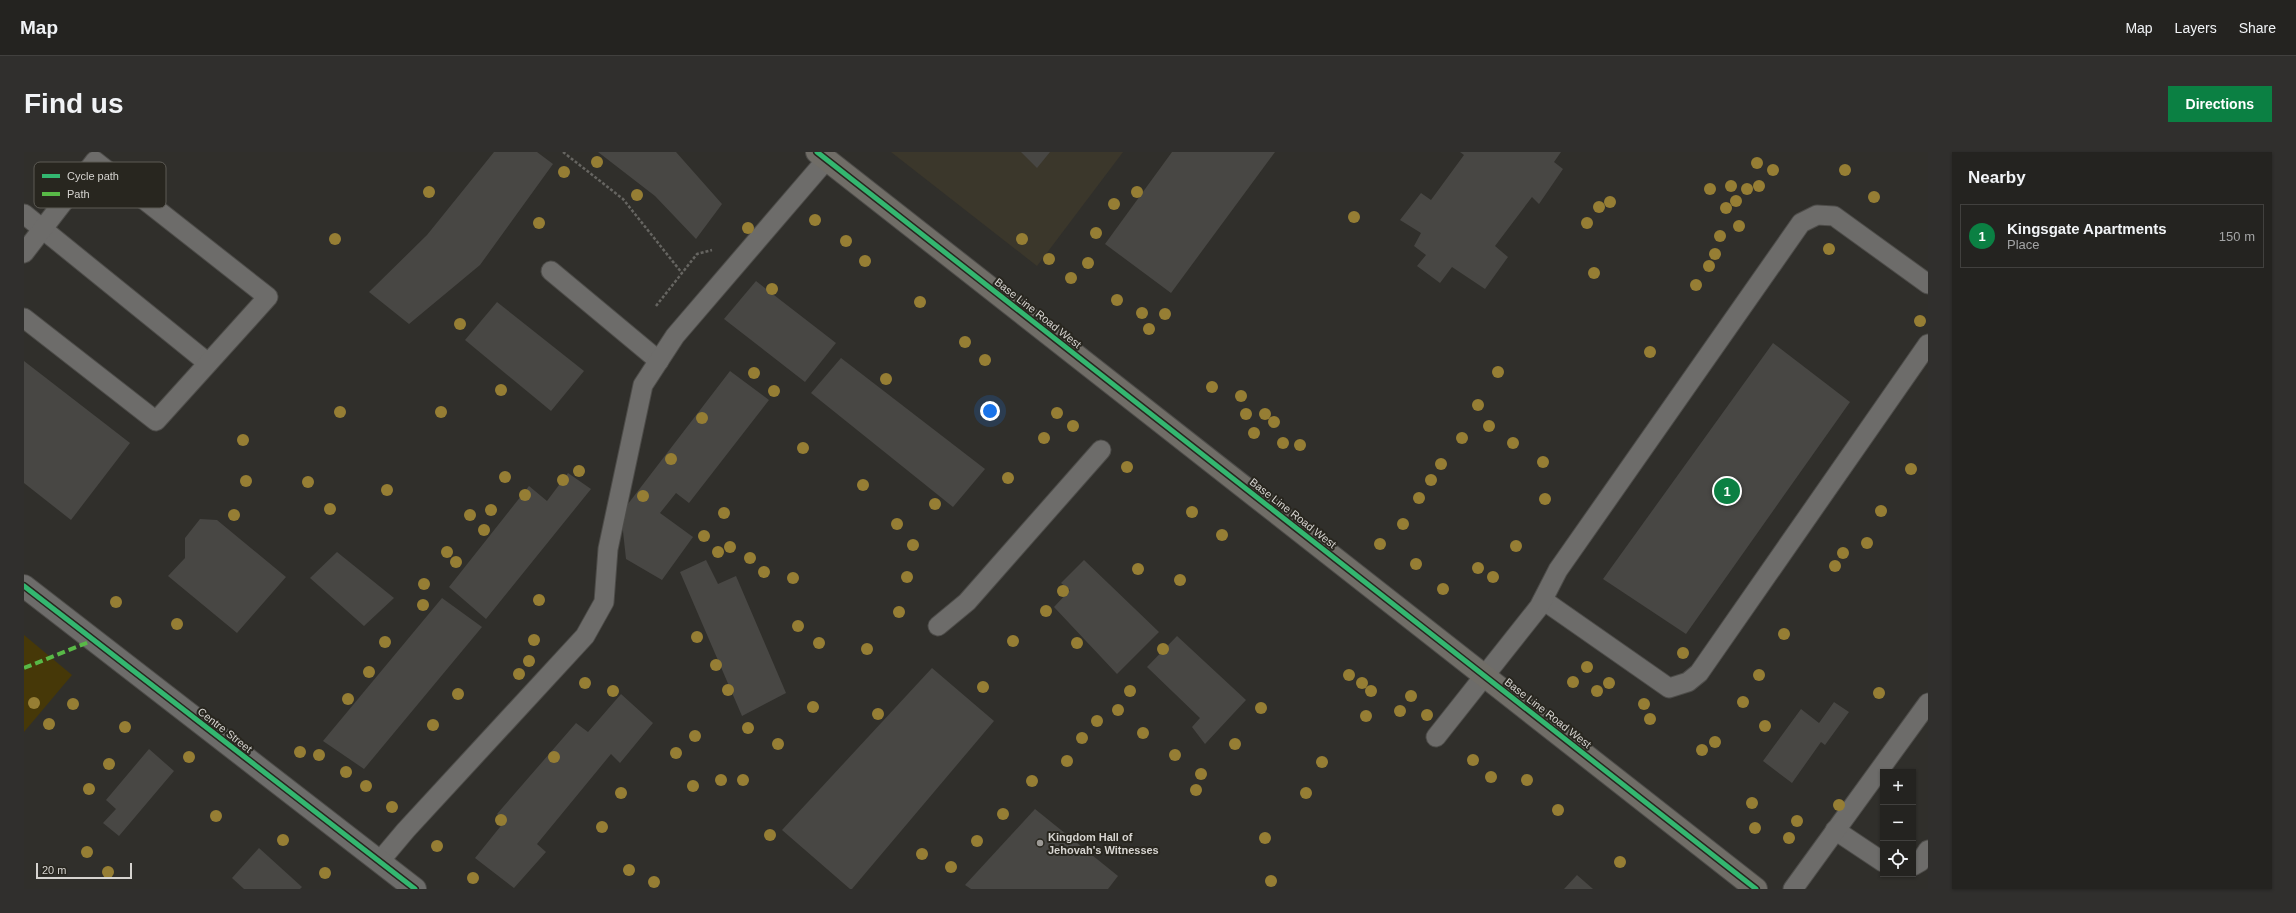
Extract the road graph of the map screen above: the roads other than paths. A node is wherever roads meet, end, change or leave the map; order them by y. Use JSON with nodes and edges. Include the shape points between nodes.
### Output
{"nodes":[{"id":1,"x":822,"y":156,"type":"edge"},
{"id":2,"x":56,"y":208,"type":"edge"},
{"id":3,"x":155,"y":208,"type":"edge"},
{"id":4,"x":24,"y":214,"type":"edge"},
{"id":5,"x":42,"y":229,"type":"junction"},
{"id":6,"x":24,"y":253,"type":"edge"},
{"id":7,"x":551,"y":271,"type":"dead end"},
{"id":8,"x":1928,"y":284,"type":"edge"},
{"id":9,"x":24,"y":318,"type":"edge"},
{"id":10,"x":1928,"y":344,"type":"edge"},
{"id":11,"x":659,"y":360,"type":"junction"},
{"id":12,"x":208,"y":363,"type":"junction"},
{"id":13,"x":1101,"y":450,"type":"dead end"},
{"id":14,"x":24,"y":586,"type":"edge"},
{"id":15,"x":1543,"y":600,"type":"junction"},
{"id":16,"x":938,"y":626,"type":"dead end"},
{"id":17,"x":1484,"y":675,"type":"junction"},
{"id":18,"x":1928,"y":702,"type":"edge"},
{"id":19,"x":1436,"y":737,"type":"dead end"},
{"id":20,"x":1835,"y":830,"type":"junction"},
{"id":21,"x":1928,"y":850,"type":"edge"},
{"id":22,"x":1880,"y":860,"type":"edge"},
{"id":23,"x":379,"y":862,"type":"junction"},
{"id":24,"x":1916,"y":864,"type":"edge"},
{"id":25,"x":415,"y":889,"type":"edge"},
{"id":26,"x":1756,"y":889,"type":"edge"},
{"id":27,"x":1793,"y":889,"type":"edge"}],
"edges":[{"from":1,"to":11,"type":"lane","via":[[675,336]]},
{"from":1,"to":17,"type":"street","name":"Base Line Road West"},
{"from":2,"to":5,"type":"lane"},
{"from":3,"to":12,"type":"lane","via":[[268,298]]},
{"from":4,"to":5,"type":"lane"},
{"from":5,"to":6,"type":"lane"},
{"from":5,"to":12,"type":"lane"},
{"from":7,"to":11,"type":"lane"},
{"from":8,"to":15,"type":"lane","via":[[1834,216],[1817,215],[1801,223],[1558,570]]},
{"from":9,"to":12,"type":"lane","via":[[156,421]]},
{"from":10,"to":15,"type":"lane","via":[[1699,673],[1688,682],[1669,688]]},
{"from":11,"to":23,"type":"lane","via":[[643,385],[608,549],[604,602],[586,636]]},
{"from":13,"to":16,"type":"lane","via":[[967,602]]},
{"from":14,"to":23,"type":"street","name":"Centre Street"},
{"from":15,"to":17,"type":"lane"},
{"from":17,"to":19,"type":"lane"},
{"from":17,"to":26,"type":"street","name":"Base Line Road West"},
{"from":18,"to":20,"type":"lane"},
{"from":20,"to":22,"type":"lane"},
{"from":20,"to":27,"type":"lane"},
{"from":21,"to":24,"type":"lane"},
{"from":23,"to":25,"type":"street","name":"Centre Street"}]}
